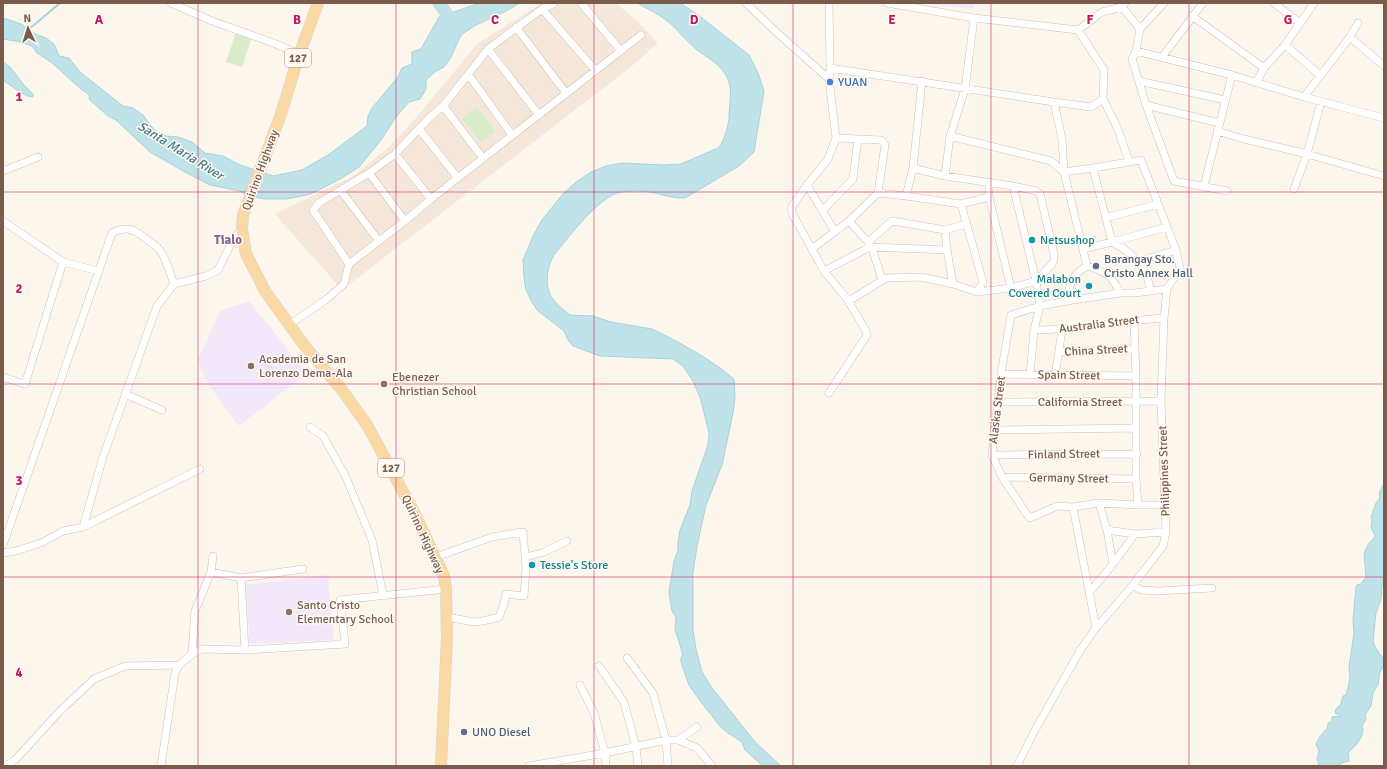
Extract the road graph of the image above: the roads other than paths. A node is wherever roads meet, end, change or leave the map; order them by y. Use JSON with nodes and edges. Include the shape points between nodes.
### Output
{"nodes":[{"id":1,"x":171,"y":3,"type":"edge"},
{"id":2,"x":318,"y":3,"type":"edge"},
{"id":3,"x":554,"y":3,"type":"edge"},
{"id":4,"x":581,"y":3,"type":"edge"},
{"id":5,"x":746,"y":3,"type":"edge"},
{"id":6,"x":829,"y":3,"type":"edge"},
{"id":7,"x":887,"y":3,"type":"edge"},
{"id":8,"x":1164,"y":3,"type":"edge"},
{"id":9,"x":1202,"y":3,"type":"edge"},
{"id":10,"x":1274,"y":3,"type":"edge"},
{"id":11,"x":1314,"y":3,"type":"edge"},
{"id":12,"x":1124,"y":5,"type":"edge"},
{"id":13,"x":542,"y":9,"type":"junction"},
{"id":14,"x":1192,"y":16,"type":"junction"},
{"id":15,"x":974,"y":18,"type":"junction"},
{"id":16,"x":1358,"y":23,"type":"dead end"},
{"id":17,"x":1300,"y":24,"type":"junction"},
{"id":18,"x":516,"y":28,"type":"junction"},
{"id":19,"x":1140,"y":29,"type":"junction"},
{"id":20,"x":1078,"y":30,"type":"junction"},
{"id":21,"x":641,"y":35,"type":"dead end"},
{"id":22,"x":1350,"y":37,"type":"junction"},
{"id":23,"x":1285,"y":45,"type":"junction"},
{"id":24,"x":488,"y":49,"type":"junction"},
{"id":25,"x":621,"y":51,"type":"junction"},
{"id":26,"x":1136,"y":51,"type":"junction"},
{"id":27,"x":299,"y":54,"type":"junction"},
{"id":28,"x":1162,"y":57,"type":"junction"},
{"id":29,"x":1384,"y":66,"type":"edge"},
{"id":30,"x":830,"y":68,"type":"junction"},
{"id":31,"x":1264,"y":68,"type":"junction"},
{"id":32,"x":595,"y":70,"type":"junction"},
{"id":33,"x":468,"y":74,"type":"junction"},
{"id":34,"x":1232,"y":75,"type":"junction"},
{"id":35,"x":1320,"y":75,"type":"junction"},
{"id":36,"x":829,"y":79,"type":"junction"},
{"id":37,"x":922,"y":81,"type":"junction"},
{"id":38,"x":1139,"y":81,"type":"junction"},
{"id":39,"x":1256,"y":82,"type":"junction"},
{"id":40,"x":965,"y":89,"type":"junction"},
{"id":41,"x":566,"y":93,"type":"junction"},
{"id":42,"x":1304,"y":97,"type":"junction"},
{"id":43,"x":1103,"y":99,"type":"junction"},
{"id":44,"x":1225,"y":100,"type":"junction"},
{"id":45,"x":1054,"y":102,"type":"junction"},
{"id":46,"x":1321,"y":102,"type":"junction"},
{"id":47,"x":1146,"y":105,"type":"junction"},
{"id":48,"x":443,"y":106,"type":"junction"},
{"id":49,"x":539,"y":115,"type":"junction"},
{"id":50,"x":1384,"y":118,"type":"edge"},
{"id":51,"x":1219,"y":123,"type":"junction"},
{"id":52,"x":419,"y":129,"type":"junction"},
{"id":53,"x":1217,"y":131,"type":"junction"},
{"id":54,"x":512,"y":135,"type":"junction"},
{"id":55,"x":950,"y":136,"type":"junction"},
{"id":56,"x":836,"y":138,"type":"junction"},
{"id":57,"x":858,"y":139,"type":"junction"},
{"id":58,"x":395,"y":154,"type":"junction"},
{"id":59,"x":1307,"y":154,"type":"junction"},
{"id":60,"x":38,"y":157,"type":"dead end"},
{"id":61,"x":483,"y":158,"type":"junction"},
{"id":62,"x":1129,"y":161,"type":"junction"},
{"id":63,"x":913,"y":168,"type":"junction"},
{"id":64,"x":1093,"y":168,"type":"junction"},
{"id":65,"x":3,"y":171,"type":"edge"},
{"id":66,"x":1064,"y":172,"type":"junction"},
{"id":67,"x":369,"y":173,"type":"junction"},
{"id":68,"x":945,"y":176,"type":"junction"},
{"id":69,"x":1384,"y":176,"type":"edge"},
{"id":70,"x":458,"y":178,"type":"junction"},
{"id":71,"x":989,"y":183,"type":"junction"},
{"id":72,"x":806,"y":186,"type":"junction"},
{"id":73,"x":1013,"y":186,"type":"junction"},
{"id":74,"x":1204,"y":186,"type":"junction"},
{"id":75,"x":1294,"y":189,"type":"dead end"},
{"id":76,"x":341,"y":191,"type":"junction"},
{"id":77,"x":1227,"y":191,"type":"dead end"},
{"id":78,"x":878,"y":193,"type":"junction"},
{"id":79,"x":906,"y":196,"type":"junction"},
{"id":80,"x":989,"y":197,"type":"junction"},
{"id":81,"x":431,"y":199,"type":"junction"},
{"id":82,"x":961,"y":204,"type":"junction"},
{"id":83,"x":1158,"y":204,"type":"junction"},
{"id":84,"x":823,"y":210,"type":"junction"},
{"id":85,"x":1105,"y":218,"type":"junction"},
{"id":86,"x":3,"y":221,"type":"edge"},
{"id":87,"x":405,"y":221,"type":"junction"},
{"id":88,"x":850,"y":221,"type":"junction"},
{"id":89,"x":967,"y":224,"type":"junction"},
{"id":90,"x":1166,"y":227,"type":"junction"},
{"id":91,"x":242,"y":229,"type":"junction"},
{"id":92,"x":945,"y":230,"type":"junction"},
{"id":93,"x":835,"y":232,"type":"junction"},
{"id":94,"x":379,"y":241,"type":"junction"},
{"id":95,"x":1112,"y":242,"type":"junction"},
{"id":96,"x":869,"y":244,"type":"junction"},
{"id":97,"x":813,"y":248,"type":"junction"},
{"id":98,"x":1083,"y":249,"type":"junction"},
{"id":99,"x":946,"y":250,"type":"junction"},
{"id":100,"x":1176,"y":250,"type":"junction"},
{"id":101,"x":64,"y":262,"type":"junction"},
{"id":102,"x":1137,"y":262,"type":"junction"},
{"id":103,"x":349,"y":264,"type":"junction"},
{"id":104,"x":1087,"y":266,"type":"junction"},
{"id":105,"x":98,"y":271,"type":"junction"},
{"id":106,"x":824,"y":271,"type":"junction"},
{"id":107,"x":882,"y":280,"type":"junction"},
{"id":108,"x":1036,"y":281,"type":"junction"},
{"id":109,"x":174,"y":284,"type":"junction"},
{"id":110,"x":953,"y":284,"type":"junction"},
{"id":111,"x":1011,"y":288,"type":"junction"},
{"id":112,"x":1167,"y":289,"type":"junction"},
{"id":113,"x":1151,"y":291,"type":"junction"},
{"id":114,"x":977,"y":292,"type":"junction"},
{"id":115,"x":1120,"y":293,"type":"junction"},
{"id":116,"x":847,"y":299,"type":"junction"},
{"id":117,"x":1067,"y":301,"type":"junction"},
{"id":118,"x":1040,"y":306,"type":"junction"},
{"id":119,"x":1164,"y":318,"type":"junction"},
{"id":120,"x":1134,"y":320,"type":"junction"},
{"id":121,"x":289,"y":326,"type":"junction"},
{"id":122,"x":1034,"y":330,"type":"junction"},
{"id":123,"x":1062,"y":330,"type":"junction"},
{"id":124,"x":1134,"y":349,"type":"junction"},
{"id":125,"x":1059,"y":352,"type":"junction"},
{"id":126,"x":1001,"y":374,"type":"junction"},
{"id":127,"x":1030,"y":375,"type":"junction"},
{"id":128,"x":1056,"y":376,"type":"junction"},
{"id":129,"x":1136,"y":376,"type":"junction"},
{"id":130,"x":3,"y":377,"type":"edge"},
{"id":131,"x":829,"y":393,"type":"dead end"},
{"id":132,"x":125,"y":394,"type":"junction"},
{"id":133,"x":1161,"y":401,"type":"junction"},
{"id":134,"x":998,"y":402,"type":"junction"},
{"id":135,"x":1136,"y":402,"type":"junction"},
{"id":136,"x":162,"y":410,"type":"dead end"},
{"id":137,"x":310,"y":427,"type":"dead end"},
{"id":138,"x":1136,"y":428,"type":"junction"},
{"id":139,"x":994,"y":430,"type":"junction"},
{"id":140,"x":1137,"y":454,"type":"junction"},
{"id":141,"x":992,"y":455,"type":"junction"},
{"id":142,"x":200,"y":469,"type":"dead end"},
{"id":143,"x":1002,"y":477,"type":"junction"},
{"id":144,"x":1136,"y":479,"type":"junction"},
{"id":145,"x":1099,"y":503,"type":"junction"},
{"id":146,"x":1165,"y":505,"type":"junction"},
{"id":147,"x":1138,"y":506,"type":"junction"},
{"id":148,"x":1072,"y":507,"type":"junction"},
{"id":149,"x":83,"y":527,"type":"junction"},
{"id":150,"x":1107,"y":530,"type":"junction"},
{"id":151,"x":1166,"y":532,"type":"junction"},
{"id":152,"x":1136,"y":534,"type":"junction"},
{"id":153,"x":567,"y":541,"type":"dead end"},
{"id":154,"x":3,"y":545,"type":"edge"},
{"id":155,"x":3,"y":553,"type":"edge"},
{"id":156,"x":213,"y":556,"type":"dead end"},
{"id":157,"x":436,"y":557,"type":"junction"},
{"id":158,"x":526,"y":557,"type":"junction"},
{"id":159,"x":1113,"y":564,"type":"junction"},
{"id":160,"x":303,"y":569,"type":"dead end"},
{"id":161,"x":210,"y":572,"type":"junction"},
{"id":162,"x":240,"y":578,"type":"junction"},
{"id":163,"x":1133,"y":585,"type":"junction"},
{"id":164,"x":1212,"y":588,"type":"dead end"},
{"id":165,"x":446,"y":589,"type":"junction"},
{"id":166,"x":1090,"y":593,"type":"junction"},
{"id":167,"x":382,"y":595,"type":"junction"},
{"id":168,"x":447,"y":617,"type":"junction"},
{"id":169,"x":1096,"y":628,"type":"junction"},
{"id":170,"x":245,"y":650,"type":"junction"},
{"id":171,"x":192,"y":654,"type":"junction"},
{"id":172,"x":627,"y":658,"type":"dead end"},
{"id":173,"x":179,"y":665,"type":"junction"},
{"id":174,"x":599,"y":666,"type":"dead end"},
{"id":175,"x":580,"y":686,"type":"dead end"},
{"id":176,"x":697,"y":727,"type":"dead end"},
{"id":177,"x":666,"y":740,"type":"junction"},
{"id":178,"x":678,"y":740,"type":"junction"},
{"id":179,"x":636,"y":747,"type":"junction"},
{"id":180,"x":605,"y":753,"type":"junction"},
{"id":181,"x":6,"y":766,"type":"edge"},
{"id":182,"x":161,"y":766,"type":"edge"},
{"id":183,"x":441,"y":766,"type":"edge"},
{"id":184,"x":529,"y":766,"type":"edge"},
{"id":185,"x":606,"y":766,"type":"edge"},
{"id":186,"x":638,"y":766,"type":"edge"},
{"id":187,"x":668,"y":766,"type":"edge"},
{"id":188,"x":712,"y":766,"type":"edge"},
{"id":189,"x":1017,"y":766,"type":"edge"}],
"edges":[{"from":1,"to":27,"type":"street"},
{"from":2,"to":27,"type":"main road","name":"Quirino Highway","number":"127"},
{"from":3,"to":13,"type":"street"},
{"from":4,"to":25,"type":"street"},
{"from":5,"to":36,"type":"street"},
{"from":6,"to":30,"type":"street"},
{"from":7,"to":15,"type":"street"},
{"from":8,"to":19,"type":"street"},
{"from":9,"to":14,"type":"street"},
{"from":10,"to":17,"type":"street"},
{"from":11,"to":17,"type":"street"},
{"from":12,"to":19,"type":"street"},
{"from":12,"to":20,"type":"street","via":[[1102,12]]},
{"from":13,"to":18,"type":"street"},
{"from":13,"to":32,"type":"street"},
{"from":14,"to":28,"type":"street"},
{"from":14,"to":31,"type":"street"},
{"from":15,"to":20,"type":"street"},
{"from":15,"to":40,"type":"street"},
{"from":16,"to":22,"type":"street"},
{"from":17,"to":23,"type":"street"},
{"from":18,"to":24,"type":"street"},
{"from":18,"to":41,"type":"street"},
{"from":19,"to":26,"type":"street"},
{"from":20,"to":43,"type":"street","via":[[1104,70]]},
{"from":21,"to":25,"type":"street"},
{"from":22,"to":29,"type":"street"},
{"from":22,"to":35,"type":"street"},
{"from":23,"to":31,"type":"street"},
{"from":23,"to":35,"type":"street"},
{"from":24,"to":33,"type":"street"},
{"from":24,"to":49,"type":"street"},
{"from":25,"to":32,"type":"street"},
{"from":26,"to":28,"type":"street"},
{"from":26,"to":38,"type":"street","via":[[1132,59]]},
{"from":27,"to":91,"type":"main road","name":"Quirino Highway","number":"127","via":[[281,114],[247,204]]},
{"from":28,"to":34,"type":"street"},
{"from":30,"to":36,"type":"street"},
{"from":30,"to":37,"type":"street"},
{"from":31,"to":39,"type":"street"},
{"from":32,"to":41,"type":"street"},
{"from":33,"to":48,"type":"street"},
{"from":33,"to":54,"type":"street"},
{"from":34,"to":39,"type":"street"},
{"from":34,"to":44,"type":"street"},
{"from":35,"to":42,"type":"street"},
{"from":36,"to":56,"type":"street"},
{"from":37,"to":40,"type":"street"},
{"from":37,"to":63,"type":"street"},
{"from":38,"to":44,"type":"street"},
{"from":38,"to":47,"type":"street"},
{"from":39,"to":42,"type":"street"},
{"from":40,"to":45,"type":"street"},
{"from":40,"to":55,"type":"street"},
{"from":41,"to":49,"type":"street"},
{"from":42,"to":46,"type":"street"},
{"from":43,"to":45,"type":"street","via":[[1091,107]]},
{"from":43,"to":62,"type":"street","via":[[1117,127]]},
{"from":44,"to":51,"type":"street"},
{"from":45,"to":66,"type":"street","via":[[1062,139]]},
{"from":46,"to":50,"type":"street"},
{"from":46,"to":59,"type":"street"},
{"from":47,"to":51,"type":"street"},
{"from":47,"to":74,"type":"street","via":[[1174,181]]},
{"from":48,"to":52,"type":"street"},
{"from":48,"to":61,"type":"street"},
{"from":49,"to":54,"type":"street"},
{"from":51,"to":53,"type":"street"},
{"from":52,"to":58,"type":"street"},
{"from":52,"to":70,"type":"street"},
{"from":53,"to":59,"type":"street"},
{"from":53,"to":74,"type":"street"},
{"from":54,"to":61,"type":"street"},
{"from":55,"to":66,"type":"street","via":[[1051,161]]},
{"from":55,"to":68,"type":"street"},
{"from":56,"to":57,"type":"street"},
{"from":56,"to":72,"type":"street","via":[[828,158]]},
{"from":57,"to":78,"type":"street","via":[[881,140],[885,145]]},
{"from":57,"to":84,"type":"street","via":[[853,179]]},
{"from":58,"to":67,"type":"street"},
{"from":58,"to":81,"type":"street"},
{"from":59,"to":69,"type":"street"},
{"from":59,"to":75,"type":"street"},
{"from":60,"to":65,"type":"street"},
{"from":61,"to":70,"type":"street"},
{"from":62,"to":64,"type":"street"},
{"from":62,"to":83,"type":"street","via":[[1142,160]]},
{"from":63,"to":68,"type":"street"},
{"from":63,"to":79,"type":"street"},
{"from":64,"to":66,"type":"street"},
{"from":64,"to":85,"type":"street"},
{"from":66,"to":98,"type":"street"},
{"from":67,"to":76,"type":"street"},
{"from":67,"to":87,"type":"street"},
{"from":68,"to":71,"type":"street"},
{"from":70,"to":81,"type":"street"},
{"from":71,"to":73,"type":"street"},
{"from":71,"to":80,"type":"street"},
{"from":72,"to":84,"type":"street"},
{"from":72,"to":97,"type":"street","via":[[791,208]]},
{"from":73,"to":108,"type":"street"},
{"from":73,"to":108,"type":"street","via":[[1036,192],[1042,199],[1054,260]]},
{"from":74,"to":77,"type":"street"},
{"from":76,"to":94,"type":"street"},
{"from":76,"to":103,"type":"street","via":[[319,203],[314,210]]},
{"from":78,"to":79,"type":"street"},
{"from":78,"to":88,"type":"street"},
{"from":79,"to":82,"type":"street"},
{"from":80,"to":82,"type":"street"},
{"from":80,"to":111,"type":"street"},
{"from":81,"to":87,"type":"street"},
{"from":82,"to":89,"type":"street"},
{"from":83,"to":85,"type":"street"},
{"from":83,"to":90,"type":"street"},
{"from":84,"to":93,"type":"street"},
{"from":85,"to":95,"type":"street"},
{"from":86,"to":101,"type":"street"},
{"from":87,"to":94,"type":"street"},
{"from":88,"to":93,"type":"street"},
{"from":88,"to":96,"type":"street"},
{"from":89,"to":92,"type":"street"},
{"from":89,"to":114,"type":"street","via":[[983,282]]},
{"from":90,"to":95,"type":"street"},
{"from":90,"to":100,"type":"street"},
{"from":91,"to":109,"type":"street","via":[[234,238],[218,270],[206,276]]},
{"from":91,"to":121,"type":"main road","name":"Quirino Highway","number":"127","via":[[246,254],[254,272]]},
{"from":92,"to":96,"type":"street","via":[[892,221]]},
{"from":92,"to":99,"type":"street"},
{"from":93,"to":97,"type":"street"},
{"from":94,"to":103,"type":"street"},
{"from":95,"to":98,"type":"street"},
{"from":95,"to":102,"type":"street","via":[[1122,247]]},
{"from":96,"to":99,"type":"street"},
{"from":96,"to":106,"type":"street"},
{"from":96,"to":107,"type":"street"},
{"from":97,"to":106,"type":"street"},
{"from":98,"to":104,"type":"street"},
{"from":99,"to":110,"type":"street"},
{"from":100,"to":102,"type":"street"},
{"from":100,"to":112,"type":"street","via":[[1180,268]]},
{"from":101,"to":105,"type":"street"},
{"from":101,"to":130,"type":"street","via":[[25,384]]},
{"from":102,"to":113,"type":"street","via":[[1145,272]]},
{"from":103,"to":121,"type":"street","via":[[344,284]]},
{"from":104,"to":115,"type":"street","via":[[1102,270],[1114,281]]},
{"from":104,"to":117,"type":"street","via":[[1071,281]]},
{"from":105,"to":109,"type":"street","via":[[112,233],[127,228],[135,231],[160,251]]},
{"from":105,"to":154,"type":"street"},
{"from":106,"to":116,"type":"street"},
{"from":107,"to":110,"type":"street","via":[[921,277]]},
{"from":107,"to":116,"type":"street","via":[[852,299]]},
{"from":108,"to":111,"type":"street"},
{"from":108,"to":118,"type":"street"},
{"from":109,"to":132,"type":"street","via":[[157,306]]},
{"from":110,"to":114,"type":"street"},
{"from":111,"to":114,"type":"street"},
{"from":112,"to":113,"type":"street"},
{"from":112,"to":119,"type":"street","name":"Philippines Street"},
{"from":113,"to":115,"type":"street"},
{"from":115,"to":117,"type":"street"},
{"from":116,"to":131,"type":"street","via":[[867,335]]},
{"from":117,"to":118,"type":"street"},
{"from":118,"to":122,"type":"street"},
{"from":118,"to":126,"type":"street","name":"Alaska Street","via":[[1011,315]]},
{"from":119,"to":120,"type":"street","name":"Australia Street"},
{"from":119,"to":133,"type":"street","name":"Philippines Street"},
{"from":120,"to":123,"type":"street","name":"Australia Street"},
{"from":120,"to":124,"type":"street"},
{"from":121,"to":157,"type":"main road","name":"Quirino Highway","number":"127","via":[[342,390],[367,425]]},
{"from":122,"to":123,"type":"street","name":"Australia Street"},
{"from":122,"to":127,"type":"street"},
{"from":123,"to":125,"type":"street"},
{"from":124,"to":125,"type":"street","name":"China Street"},
{"from":124,"to":129,"type":"street"},
{"from":125,"to":128,"type":"street"},
{"from":126,"to":127,"type":"street","name":"Spain Street"},
{"from":126,"to":134,"type":"street","name":"Alaska Street"},
{"from":127,"to":128,"type":"street","name":"Spain Street"},
{"from":128,"to":129,"type":"street","name":"Spain Street"},
{"from":129,"to":135,"type":"street"},
{"from":132,"to":136,"type":"street"},
{"from":132,"to":149,"type":"street","via":[[103,457]]},
{"from":133,"to":135,"type":"street","name":"California Street"},
{"from":133,"to":146,"type":"street","name":"Philippines Street"},
{"from":134,"to":135,"type":"street","name":"California Street"},
{"from":134,"to":139,"type":"street","name":"Alaska Street"},
{"from":135,"to":138,"type":"street"},
{"from":137,"to":167,"type":"street","via":[[323,436],[345,475],[372,540]]},
{"from":138,"to":139,"type":"street"},
{"from":138,"to":140,"type":"street"},
{"from":139,"to":141,"type":"street","name":"Alaska Street"},
{"from":140,"to":141,"type":"street","name":"Finland Street"},
{"from":140,"to":144,"type":"street"},
{"from":141,"to":143,"type":"street","name":"Alaska Street"},
{"from":142,"to":149,"type":"street"},
{"from":143,"to":144,"type":"street","name":"Germany Street"},
{"from":143,"to":148,"type":"street","name":"Alaska Street","via":[[1030,518],[1057,506]]},
{"from":144,"to":147,"type":"street"},
{"from":145,"to":147,"type":"street"},
{"from":145,"to":148,"type":"street"},
{"from":145,"to":150,"type":"street"},
{"from":146,"to":147,"type":"street"},
{"from":146,"to":151,"type":"street","name":"Philippines Street"},
{"from":148,"to":166,"type":"street"},
{"from":149,"to":155,"type":"street","via":[[63,531],[41,543]]},
{"from":150,"to":152,"type":"street"},
{"from":150,"to":159,"type":"street"},
{"from":151,"to":152,"type":"street"},
{"from":151,"to":163,"type":"street","name":"Philippines Street","via":[[1163,546]]},
{"from":152,"to":159,"type":"street"},
{"from":153,"to":158,"type":"street"},
{"from":156,"to":161,"type":"street"},
{"from":157,"to":158,"type":"street","via":[[492,537],[523,532]]},
{"from":157,"to":165,"type":"main road","name":"Quirino Highway","number":"127"},
{"from":158,"to":168,"type":"street","via":[[524,596],[506,594],[499,617],[474,622]]},
{"from":159,"to":166,"type":"street"},
{"from":160,"to":162,"type":"street"},
{"from":161,"to":162,"type":"street"},
{"from":161,"to":171,"type":"street","via":[[195,611]]},
{"from":162,"to":170,"type":"street"},
{"from":163,"to":164,"type":"street","via":[[1141,590],[1158,592]]},
{"from":163,"to":169,"type":"street","name":"Philippines Street"},
{"from":165,"to":167,"type":"street"},
{"from":165,"to":168,"type":"main road","name":"Quirino Highway","number":"127"},
{"from":166,"to":169,"type":"street"},
{"from":167,"to":170,"type":"street","via":[[340,600],[345,644]]},
{"from":168,"to":183,"type":"main road","name":"Quirino Highway","number":"127"},
{"from":169,"to":189,"type":"street","name":"Philippines Street","via":[[1081,649]]},
{"from":170,"to":171,"type":"street","via":[[202,649]]},
{"from":171,"to":173,"type":"street"},
{"from":172,"to":177,"type":"street","via":[[653,693]]},
{"from":173,"to":181,"type":"street","via":[[125,666],[94,679],[15,760]]},
{"from":173,"to":182,"type":"street","via":[[175,673]]},
{"from":174,"to":179,"type":"street","via":[[624,702]]},
{"from":175,"to":180,"type":"street","via":[[594,713]]},
{"from":176,"to":178,"type":"street"},
{"from":177,"to":178,"type":"street"},
{"from":177,"to":179,"type":"street"},
{"from":177,"to":187,"type":"street"},
{"from":178,"to":188,"type":"street","via":[[697,748]]},
{"from":179,"to":180,"type":"street"},
{"from":179,"to":186,"type":"street"},
{"from":180,"to":184,"type":"street"},
{"from":180,"to":185,"type":"street"}]}
